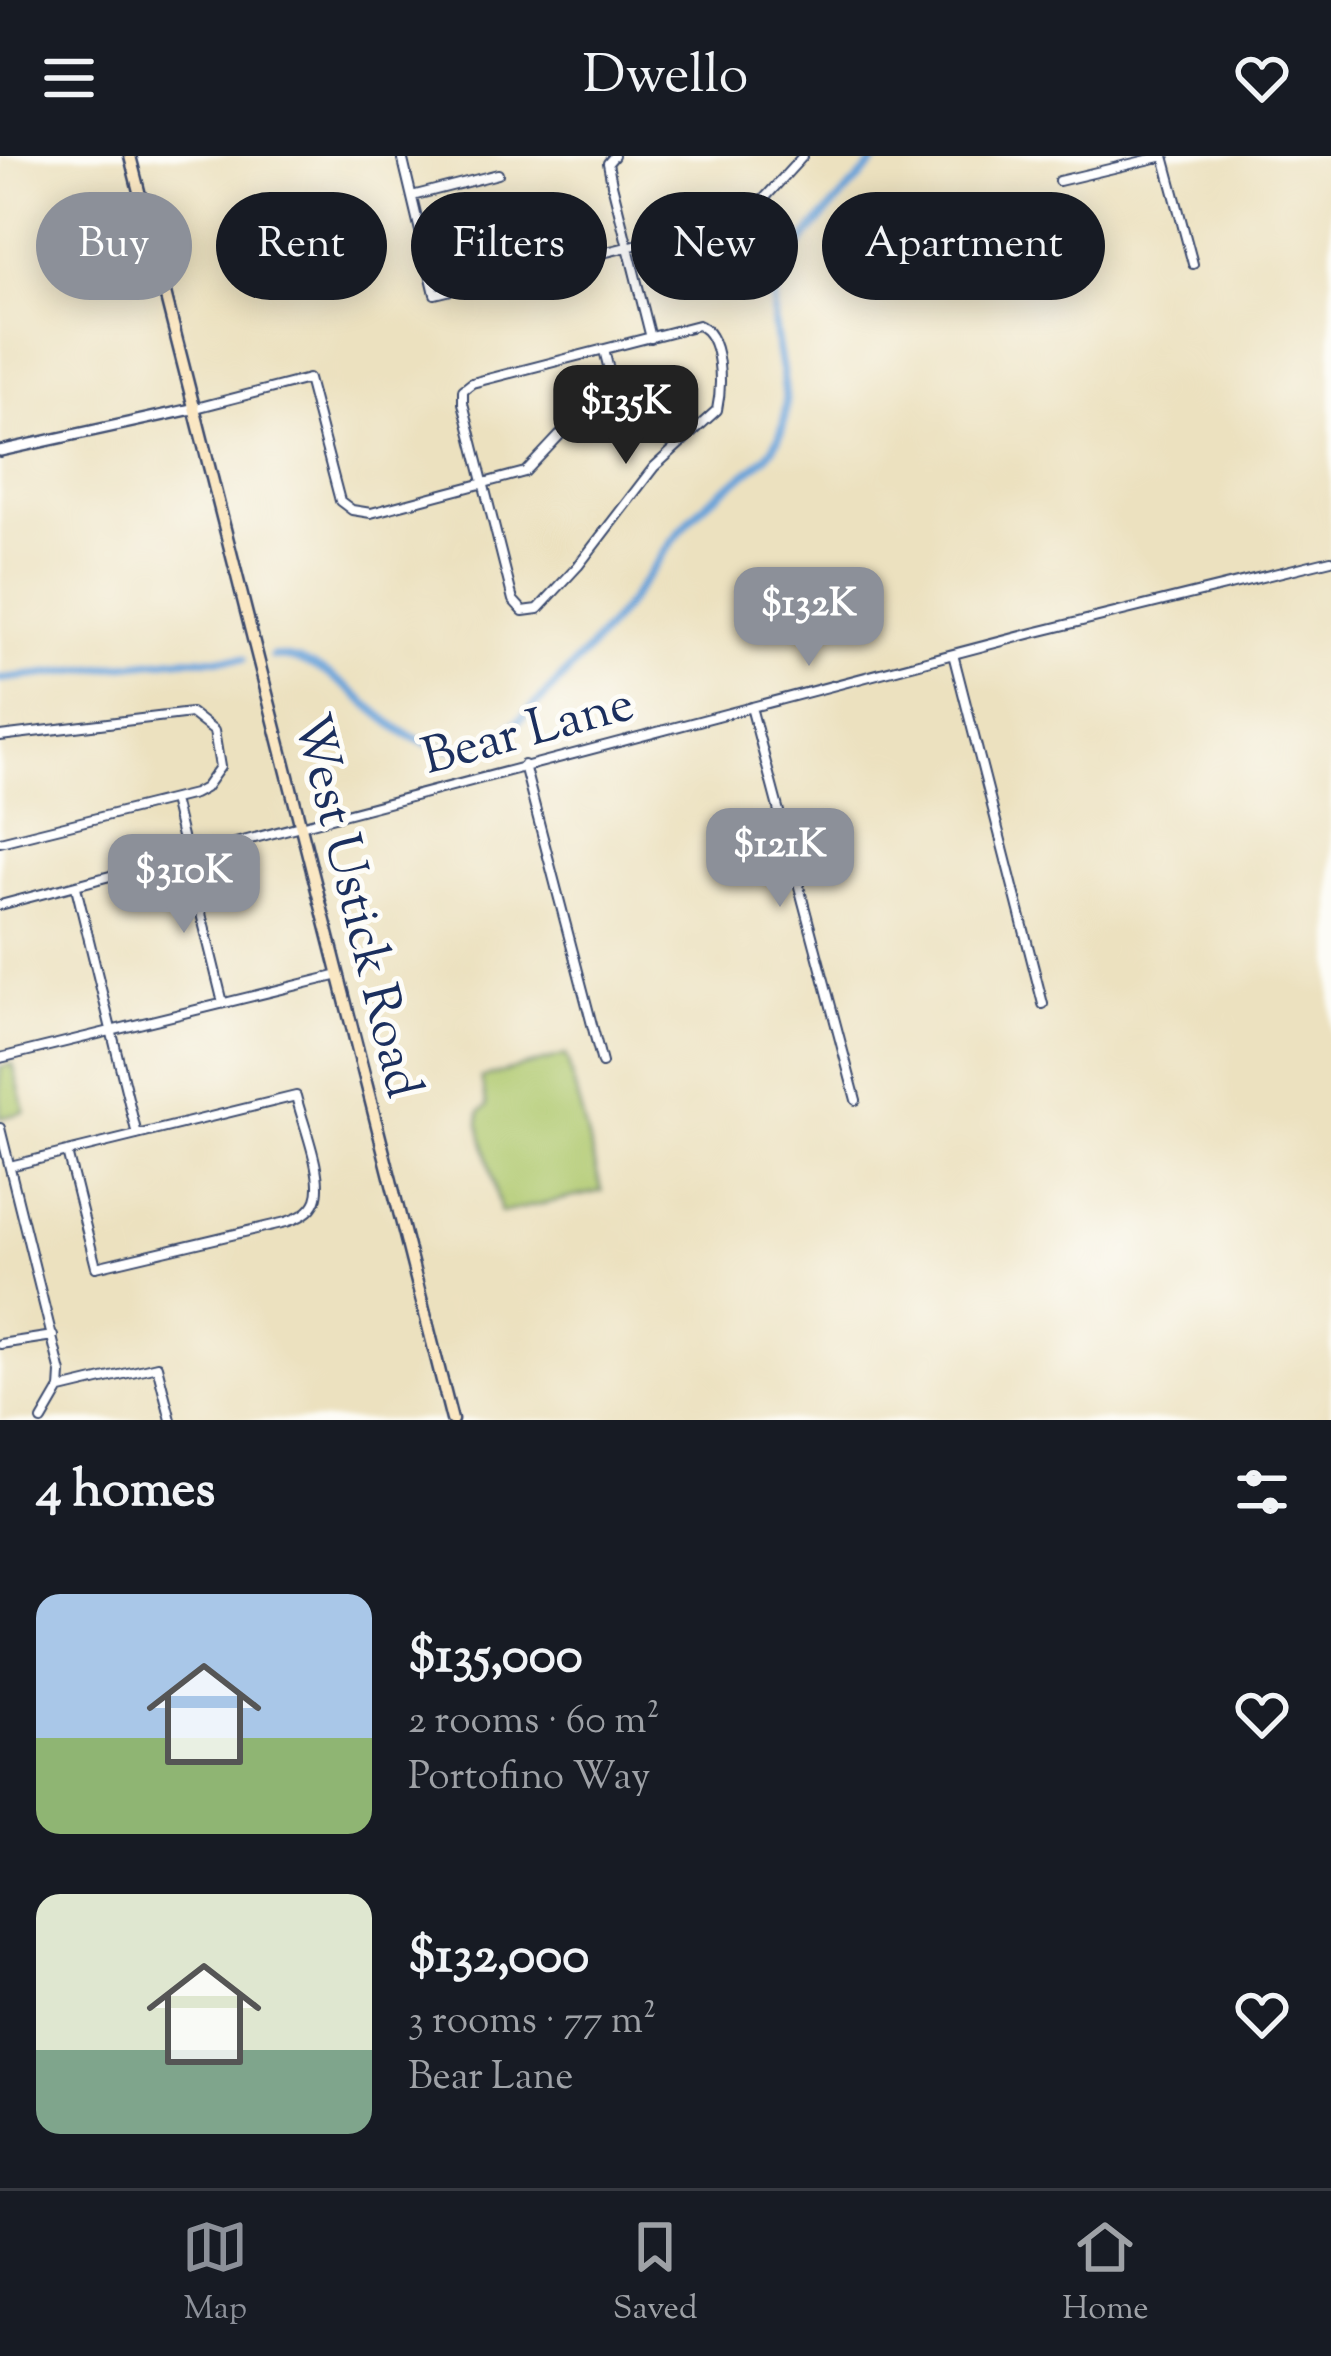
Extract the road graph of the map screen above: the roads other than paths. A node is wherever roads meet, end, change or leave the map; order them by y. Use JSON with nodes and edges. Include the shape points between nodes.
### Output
{"nodes":[{"id":1,"x":130,"y":156,"type":"edge"},
{"id":2,"x":402,"y":156,"type":"edge"},
{"id":3,"x":803,"y":156,"type":"edge"},
{"id":4,"x":1164,"y":156,"type":"edge"},
{"id":5,"x":611,"y":159,"type":"edge"},
{"id":6,"x":498,"y":174,"type":"dead end"},
{"id":7,"x":1059,"y":181,"type":"dead end"},
{"id":8,"x":411,"y":192,"type":"edge"},
{"id":9,"x":428,"y":192,"type":"edge"},
{"id":10,"x":630,"y":246,"type":"junction"},
{"id":11,"x":607,"y":252,"type":"edge"},
{"id":12,"x":1192,"y":264,"type":"dead end"},
{"id":13,"x":651,"y":338,"type":"junction"},
{"id":14,"x":604,"y":350,"type":"junction"},
{"id":15,"x":192,"y":410,"type":"junction"},
{"id":16,"x":0,"y":451,"type":"edge"},
{"id":17,"x":484,"y":484,"type":"junction"},
{"id":18,"x":1331,"y":560,"type":"edge"},
{"id":19,"x":953,"y":654,"type":"junction"},
{"id":20,"x":751,"y":707,"type":"junction"},
{"id":21,"x":0,"y":736,"type":"edge"},
{"id":22,"x":524,"y":765,"type":"junction"},
{"id":23,"x":173,"y":800,"type":"junction"},
{"id":24,"x":300,"y":826,"type":"junction"},
{"id":25,"x":0,"y":842,"type":"edge"},
{"id":26,"x":187,"y":857,"type":"junction"},
{"id":27,"x":76,"y":887,"type":"junction"},
{"id":28,"x":0,"y":905,"type":"edge"},
{"id":29,"x":339,"y":975,"type":"junction"},
{"id":30,"x":224,"y":1004,"type":"junction"},
{"id":31,"x":1043,"y":1004,"type":"dead end"},
{"id":32,"x":112,"y":1030,"type":"junction"},
{"id":33,"x":0,"y":1058,"type":"edge"},
{"id":34,"x":602,"y":1063,"type":"dead end"},
{"id":35,"x":856,"y":1100,"type":"dead end"},
{"id":36,"x":0,"y":1129,"type":"edge"},
{"id":37,"x":137,"y":1135,"type":"junction"},
{"id":38,"x":67,"y":1152,"type":"junction"},
{"id":39,"x":10,"y":1166,"type":"junction"},
{"id":40,"x":53,"y":1336,"type":"junction"},
{"id":41,"x":0,"y":1343,"type":"edge"},
{"id":42,"x":60,"y":1389,"type":"junction"},
{"id":43,"x":42,"y":1420,"type":"edge"},
{"id":44,"x":171,"y":1420,"type":"edge"},
{"id":45,"x":452,"y":1420,"type":"edge"}],
"edges":[{"from":1,"to":15,"type":"main road","name":"West Ustick Road"},
{"from":2,"to":8,"type":"street"},
{"from":3,"to":10,"type":"street","via":[[751,213]]},
{"from":4,"to":7,"type":"street"},
{"from":4,"to":12,"type":"street"},
{"from":5,"to":10,"type":"street"},
{"from":6,"to":9,"type":"street"},
{"from":10,"to":11,"type":"street"},
{"from":10,"to":13,"type":"street"},
{"from":13,"to":14,"type":"street"},
{"from":13,"to":17,"type":"street","via":[[707,328],[716,410],[654,467],[538,608],[523,611],[513,600]]},
{"from":14,"to":17,"type":"street","via":[[607,385],[534,466]]},
{"from":14,"to":17,"type":"street","via":[[464,390]]},
{"from":15,"to":16,"type":"street"},
{"from":15,"to":17,"type":"street","via":[[308,379],[340,501],[352,510],[371,513]]},
{"from":15,"to":24,"type":"main road","name":"West Ustick Road"},
{"from":18,"to":19,"type":"street","name":"Bear Lane"},
{"from":19,"to":20,"type":"street","name":"Bear Lane"},
{"from":19,"to":31,"type":"street"},
{"from":20,"to":22,"type":"street","name":"Bear Lane"},
{"from":20,"to":35,"type":"street"},
{"from":21,"to":23,"type":"street","via":[[190,712],[214,731],[220,766],[206,788]]},
{"from":22,"to":24,"type":"street","name":"Bear Lane"},
{"from":22,"to":34,"type":"street"},
{"from":23,"to":25,"type":"street"},
{"from":23,"to":26,"type":"street"},
{"from":24,"to":26,"type":"street","name":"Bear Lane"},
{"from":24,"to":29,"type":"main road","name":"West Ustick Road"},
{"from":26,"to":27,"type":"street","name":"Bear Lane"},
{"from":26,"to":30,"type":"street"},
{"from":27,"to":28,"type":"street","name":"Bear Lane"},
{"from":27,"to":32,"type":"street"},
{"from":29,"to":30,"type":"street"},
{"from":29,"to":45,"type":"main road","name":"West Ustick Road"},
{"from":30,"to":32,"type":"street"},
{"from":32,"to":33,"type":"street"},
{"from":32,"to":37,"type":"street"},
{"from":36,"to":39,"type":"street"},
{"from":37,"to":38,"type":"street"},
{"from":37,"to":38,"type":"street","via":[[296,1096],[317,1177],[315,1204],[286,1222],[96,1267]]},
{"from":38,"to":39,"type":"street"},
{"from":39,"to":40,"type":"street"},
{"from":40,"to":41,"type":"street"},
{"from":40,"to":42,"type":"street"},
{"from":42,"to":43,"type":"street"},
{"from":42,"to":44,"type":"street","via":[[157,1366]]}]}
